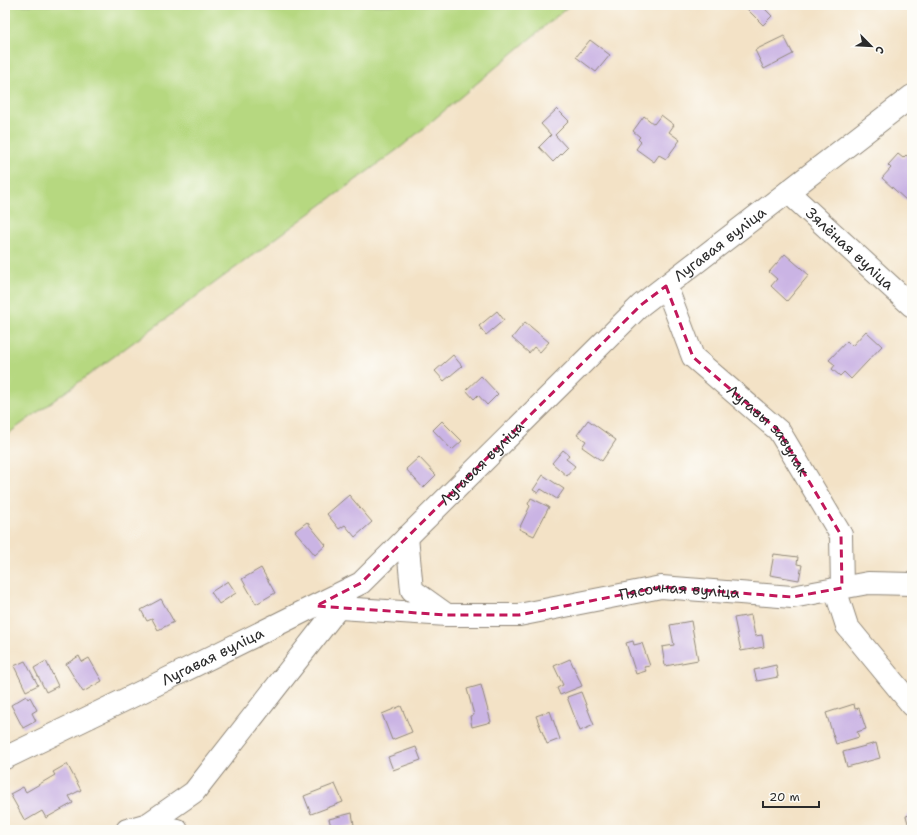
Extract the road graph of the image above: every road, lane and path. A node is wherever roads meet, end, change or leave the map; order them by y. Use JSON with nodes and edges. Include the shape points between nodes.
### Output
{"nodes":[{"id":1,"x":912,"y":96,"type":"edge"},
{"id":2,"x":788,"y":192,"type":"junction"},
{"id":3,"x":666,"y":286,"type":"junction"},
{"id":4,"x":912,"y":306,"type":"edge"},
{"id":5,"x":408,"y":537,"type":"junction"},
{"id":6,"x":912,"y":584,"type":"edge"},
{"id":7,"x":839,"y":588,"type":"junction"},
{"id":8,"x":316,"y":606,"type":"junction"},
{"id":9,"x":338,"y":608,"type":"junction"},
{"id":10,"x":447,"y":615,"type":"junction"},
{"id":11,"x":912,"y":705,"type":"edge"},
{"id":12,"x":5,"y":758,"type":"edge"},
{"id":13,"x":137,"y":827,"type":"edge"},
{"id":14,"x":177,"y":830,"type":"edge"}],
"edges":[{"from":1,"to":2,"type":"street","name":"Лугавая вуліца"},
{"from":2,"to":3,"type":"street","name":"Лугавая вуліца"},
{"from":2,"to":4,"type":"street","name":"Зялёная вуліца"},
{"from":3,"to":5,"type":"street","name":"Лугавая вуліца","via":[[641,305]]},
{"from":3,"to":7,"type":"street","name":"Лугавы завулак","via":[[693,357],[779,431],[841,535]]},
{"from":5,"to":8,"type":"street","name":"Лугавая вуліца","via":[[361,583]]},
{"from":5,"to":10,"type":"street","via":[[412,590]]},
{"from":6,"to":7,"type":"street","name":"Пясочная вуліца","via":[[868,583]]},
{"from":7,"to":10,"type":"street","name":"Пясочная вуліца","via":[[792,597],[661,587],[519,615]]},
{"from":7,"to":11,"type":"street","name":"Лугавы завулак","via":[[847,626]]},
{"from":8,"to":9,"type":"street","name":"Пясочная вуліца"},
{"from":8,"to":12,"type":"street","name":"Лугавая вуліца"},
{"from":9,"to":10,"type":"street","name":"Пясочная вуліца"},
{"from":9,"to":13,"type":"street","via":[[194,792]]},
{"from":13,"to":14,"type":"street"}]}
